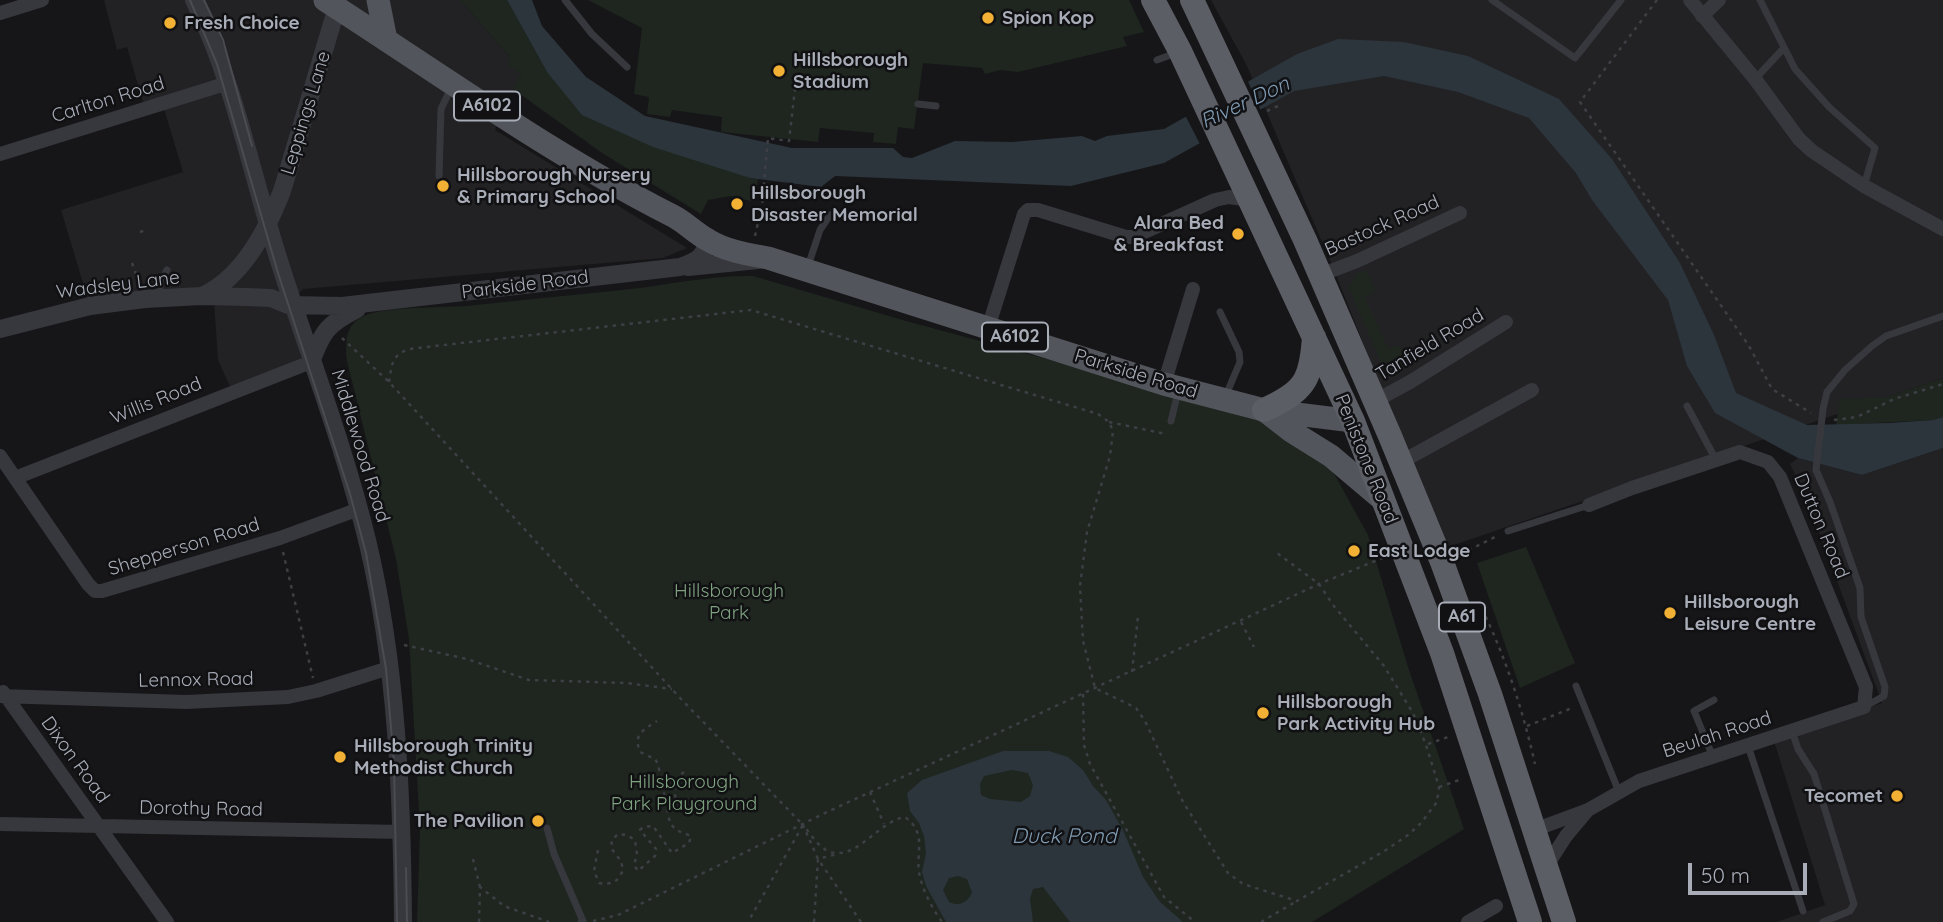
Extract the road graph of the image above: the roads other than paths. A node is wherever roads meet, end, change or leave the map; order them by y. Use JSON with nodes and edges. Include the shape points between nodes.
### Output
{"nodes":[{"id":1,"x":42,"y":0,"type":"edge"},
{"id":2,"x":194,"y":0,"type":"edge"},
{"id":3,"x":378,"y":0,"type":"edge"},
{"id":4,"x":565,"y":0,"type":"edge"},
{"id":5,"x":1192,"y":0,"type":"edge"},
{"id":6,"x":1492,"y":0,"type":"edge"},
{"id":7,"x":1621,"y":0,"type":"edge"},
{"id":8,"x":1690,"y":0,"type":"edge"},
{"id":9,"x":1719,"y":0,"type":"edge"},
{"id":10,"x":1760,"y":0,"type":"edge"},
{"id":11,"x":334,"y":3,"type":"edge"},
{"id":12,"x":1156,"y":7,"type":"edge"},
{"id":13,"x":0,"y":13,"type":"edge"},
{"id":14,"x":1702,"y":16,"type":"junction"},
{"id":15,"x":386,"y":40,"type":"junction"},
{"id":16,"x":1783,"y":49,"type":"junction"},
{"id":17,"x":1157,"y":60,"type":"dead end"},
{"id":18,"x":1184,"y":61,"type":"junction"},
{"id":19,"x":627,"y":67,"type":"dead end"},
{"id":20,"x":1755,"y":79,"type":"junction"},
{"id":21,"x":228,"y":83,"type":"junction"},
{"id":22,"x":453,"y":84,"type":"junction"},
{"id":23,"x":918,"y":104,"type":"dead end"},
{"id":24,"x":936,"y":106,"type":"dead end"},
{"id":25,"x":0,"y":154,"type":"edge"},
{"id":26,"x":439,"y":176,"type":"dead end"},
{"id":27,"x":1864,"y":186,"type":"junction"},
{"id":28,"x":1250,"y":200,"type":"junction"},
{"id":29,"x":1460,"y":213,"type":"dead end"},
{"id":30,"x":830,"y":215,"type":"dead end"},
{"id":31,"x":268,"y":225,"type":"junction"},
{"id":32,"x":694,"y":227,"type":"junction"},
{"id":33,"x":1943,"y":229,"type":"edge"},
{"id":34,"x":760,"y":252,"type":"junction"},
{"id":35,"x":680,"y":267,"type":"junction"},
{"id":36,"x":167,"y":270,"type":"dead end"},
{"id":37,"x":806,"y":272,"type":"junction"},
{"id":38,"x":1320,"y":275,"type":"junction"},
{"id":39,"x":1287,"y":279,"type":"junction"},
{"id":40,"x":1193,"y":289,"type":"dead end"},
{"id":41,"x":202,"y":296,"type":"junction"},
{"id":42,"x":157,"y":298,"type":"junction"},
{"id":43,"x":369,"y":303,"type":"junction"},
{"id":44,"x":292,"y":305,"type":"junction"},
{"id":45,"x":1220,"y":312,"type":"dead end"},
{"id":46,"x":1943,"y":316,"type":"edge"},
{"id":47,"x":1506,"y":322,"type":"dead end"},
{"id":48,"x":988,"y":328,"type":"junction"},
{"id":49,"x":0,"y":329,"type":"edge"},
{"id":50,"x":1314,"y":337,"type":"junction"},
{"id":51,"x":311,"y":362,"type":"junction"},
{"id":52,"x":1171,"y":386,"type":"junction"},
{"id":53,"x":1532,"y":390,"type":"dead end"},
{"id":54,"x":1224,"y":401,"type":"junction"},
{"id":55,"x":1375,"y":401,"type":"junction"},
{"id":56,"x":1687,"y":407,"type":"dead end"},
{"id":57,"x":1264,"y":410,"type":"junction"},
{"id":58,"x":1171,"y":421,"type":"dead end"},
{"id":59,"x":1353,"y":421,"type":"junction"},
{"id":60,"x":1390,"y":436,"type":"junction"},
{"id":61,"x":0,"y":456,"type":"edge"},
{"id":62,"x":1716,"y":460,"type":"junction"},
{"id":63,"x":1401,"y":462,"type":"junction"},
{"id":64,"x":15,"y":478,"type":"junction"},
{"id":65,"x":1383,"y":500,"type":"junction"},
{"id":66,"x":1589,"y":505,"type":"joint"},
{"id":67,"x":359,"y":509,"type":"junction"},
{"id":68,"x":1508,"y":531,"type":"road end"},
{"id":69,"x":389,"y":668,"type":"junction"},
{"id":70,"x":1576,"y":686,"type":"dead end"},
{"id":71,"x":2,"y":693,"type":"edge"},
{"id":72,"x":1714,"y":700,"type":"dead end"},
{"id":73,"x":1864,"y":708,"type":"junction"},
{"id":74,"x":1792,"y":731,"type":"junction"},
{"id":75,"x":1748,"y":745,"type":"junction"},
{"id":76,"x":1713,"y":757,"type":"junction"},
{"id":77,"x":1619,"y":792,"type":"junction"},
{"id":78,"x":1588,"y":810,"type":"junction"},
{"id":79,"x":0,"y":824,"type":"edge"},
{"id":80,"x":99,"y":827,"type":"junction"},
{"id":81,"x":547,"y":828,"type":"dead end"},
{"id":82,"x":1534,"y":830,"type":"junction"},
{"id":83,"x":402,"y":832,"type":"junction"},
{"id":84,"x":1546,"y":867,"type":"junction"},
{"id":85,"x":1516,"y":879,"type":"junction"},
{"id":86,"x":1496,"y":906,"type":"dead end"},
{"id":87,"x":1803,"y":911,"type":"dead end"},
{"id":88,"x":167,"y":922,"type":"edge"},
{"id":89,"x":403,"y":922,"type":"edge"},
{"id":90,"x":582,"y":922,"type":"edge"},
{"id":91,"x":1468,"y":922,"type":"edge"},
{"id":92,"x":1530,"y":922,"type":"edge"},
{"id":93,"x":1564,"y":922,"type":"edge"},
{"id":94,"x":1823,"y":922,"type":"edge"}],
"edges":[{"from":1,"to":13,"type":"street"},
{"from":2,"to":21,"type":"street","name":"Middlewood Road"},
{"from":3,"to":15,"type":"main road"},
{"from":4,"to":19,"type":"lane"},
{"from":5,"to":38,"type":"highway","name":"Penistone Road","number":"A61"},
{"from":6,"to":7,"type":"lane","via":[[1575,58]]},
{"from":8,"to":14,"type":"street"},
{"from":9,"to":14,"type":"street"},
{"from":10,"to":16,"type":"lane"},
{"from":11,"to":15,"type":"main road","number":"A6102"},
{"from":11,"to":31,"type":"street","name":"Leppings Lane","via":[[282,191]]},
{"from":12,"to":18,"type":"highway","name":"Penistone Road","number":"A61"},
{"from":14,"to":20,"type":"street"},
{"from":15,"to":22,"type":"main road","number":"A6102"},
{"from":16,"to":20,"type":"lane"},
{"from":16,"to":27,"type":"lane","via":[[1829,107],[1875,148]]},
{"from":17,"to":18,"type":"lane"},
{"from":18,"to":28,"type":"highway","name":"Penistone Road","number":"A61"},
{"from":20,"to":27,"type":"street","via":[[1799,139]]},
{"from":21,"to":25,"type":"street","name":"Carlton Road"},
{"from":21,"to":31,"type":"street","name":"Middlewood Road"},
{"from":22,"to":26,"type":"lane","via":[[440,109]]},
{"from":22,"to":32,"type":"main road","number":"A6102","via":[[569,157]]},
{"from":23,"to":24,"type":"lane"},
{"from":27,"to":33,"type":"street"},
{"from":28,"to":39,"type":"highway","name":"Penistone Road","number":"A61"},
{"from":28,"to":48,"type":"street","via":[[1215,200],[1133,237],[1028,210]]},
{"from":29,"to":38,"type":"street","name":"Bastock Road"},
{"from":30,"to":37,"type":"lane"},
{"from":31,"to":41,"type":"street","name":"Wadsley Lane","via":[[218,289]]},
{"from":31,"to":44,"type":"street","name":"Middlewood Road"},
{"from":32,"to":34,"type":"main road","name":"Parkside Road","number":"A6102","via":[[738,253]]},
{"from":32,"to":35,"type":"street","via":[[705,251]]},
{"from":34,"to":35,"type":"street","name":"Parkside Road"},
{"from":34,"to":37,"type":"main road","name":"Parkside Road","number":"A6102"},
{"from":35,"to":43,"type":"street","name":"Parkside Road"},
{"from":36,"to":42,"type":"lane"},
{"from":37,"to":48,"type":"main road","name":"Parkside Road","number":"A6102"},
{"from":38,"to":39,"type":"highway"},
{"from":38,"to":55,"type":"highway","name":"Penistone Road","number":"A61"},
{"from":39,"to":50,"type":"highway","name":"Penistone Road","number":"A61"},
{"from":40,"to":52,"type":"street"},
{"from":41,"to":42,"type":"street","name":"Wadsley Lane"},
{"from":41,"to":44,"type":"street","name":"Wadsley Lane","via":[[271,298]]},
{"from":42,"to":49,"type":"street","name":"Wadsley Lane","via":[[90,306]]},
{"from":43,"to":44,"type":"street","name":"Parkside Road"},
{"from":43,"to":51,"type":"street","name":"Parkside Road","via":[[334,321]]},
{"from":44,"to":51,"type":"street","name":"Middlewood Road"},
{"from":45,"to":54,"type":"lane","via":[[1240,362]]},
{"from":46,"to":73,"type":"lane","via":[[1886,336],[1872,346],[1827,392],[1822,414],[1816,470],[1860,587],[1861,617],[1885,687],[1884,696]]},
{"from":47,"to":55,"type":"street","name":"Tanfield Road"},
{"from":48,"to":52,"type":"main road","name":"Parkside Road","number":"A6102"},
{"from":50,"to":57,"type":"highway","via":[[1313,358],[1301,386],[1292,397]]},
{"from":50,"to":59,"type":"highway","name":"Penistone Road","number":"A61"},
{"from":51,"to":64,"type":"street","name":"Willis Road"},
{"from":51,"to":67,"type":"street","name":"Middlewood Road"},
{"from":52,"to":54,"type":"main road","name":"Parkside Road","number":"A6102"},
{"from":52,"to":58,"type":"lane"},
{"from":53,"to":63,"type":"street"},
{"from":54,"to":57,"type":"main road","name":"Parkside Road","number":"A6102"},
{"from":55,"to":60,"type":"highway","name":"Penistone Road","number":"A61"},
{"from":56,"to":62,"type":"lane"},
{"from":57,"to":59,"type":"main road","name":"Parkside Road","number":"A6102"},
{"from":57,"to":65,"type":"main road","name":"Parkside Road","number":"A6102","via":[[1331,456]]},
{"from":59,"to":60,"type":"highway"},
{"from":59,"to":65,"type":"highway","name":"Penistone Road","number":"A61"},
{"from":60,"to":63,"type":"highway","name":"Penistone Road","number":"A61"},
{"from":61,"to":64,"type":"street","name":"Shepperson Road"},
{"from":62,"to":66,"type":"street","name":"Dutton Road","via":[[1679,479]]},
{"from":62,"to":73,"type":"street","name":"Dutton Road","via":[[1740,452],[1768,462],[1780,477],[1866,687]]},
{"from":63,"to":82,"type":"highway","name":"Penistone Road","number":"A61","via":[[1490,694]]},
{"from":64,"to":67,"type":"street","name":"Shepperson Road","via":[[95,591],[280,538]]},
{"from":65,"to":85,"type":"highway","name":"Penistone Road","number":"A61","via":[[1442,653]]},
{"from":66,"to":68,"type":"lane"},
{"from":67,"to":69,"type":"street","name":"Middlewood Road","via":[[380,601]]},
{"from":69,"to":71,"type":"street","name":"Lennox Road","via":[[288,697],[186,702]]},
{"from":69,"to":83,"type":"street","name":"Middlewood Road"},
{"from":70,"to":77,"type":"lane"},
{"from":71,"to":80,"type":"street","name":"Dixon Road"},
{"from":72,"to":76,"type":"lane","via":[[1694,711]]},
{"from":73,"to":74,"type":"street","name":"Beulah Road"},
{"from":74,"to":75,"type":"street","name":"Beulah Road"},
{"from":74,"to":94,"type":"lane","via":[[1814,774],[1854,904],[1850,911]]},
{"from":75,"to":76,"type":"street","name":"Beulah Road"},
{"from":75,"to":87,"type":"lane"},
{"from":76,"to":77,"type":"street","name":"Beulah Road"},
{"from":77,"to":78,"type":"street","name":"Beulah Road"},
{"from":78,"to":82,"type":"street","name":"Beulah Road"},
{"from":78,"to":84,"type":"street","name":"Beulah Road"},
{"from":79,"to":80,"type":"street","name":"Dorothy Road"},
{"from":80,"to":83,"type":"street","name":"Dorothy Road"},
{"from":80,"to":88,"type":"street","name":"Dixon Road"},
{"from":81,"to":90,"type":"lane"},
{"from":82,"to":84,"type":"highway","name":"Penistone Road","number":"A61"},
{"from":82,"to":85,"type":"highway"},
{"from":83,"to":89,"type":"street","name":"Middlewood Road"},
{"from":84,"to":93,"type":"highway","name":"Penistone Road","number":"A61"},
{"from":85,"to":92,"type":"highway","name":"Penistone Road","number":"A61"},
{"from":86,"to":91,"type":"street"}]}
